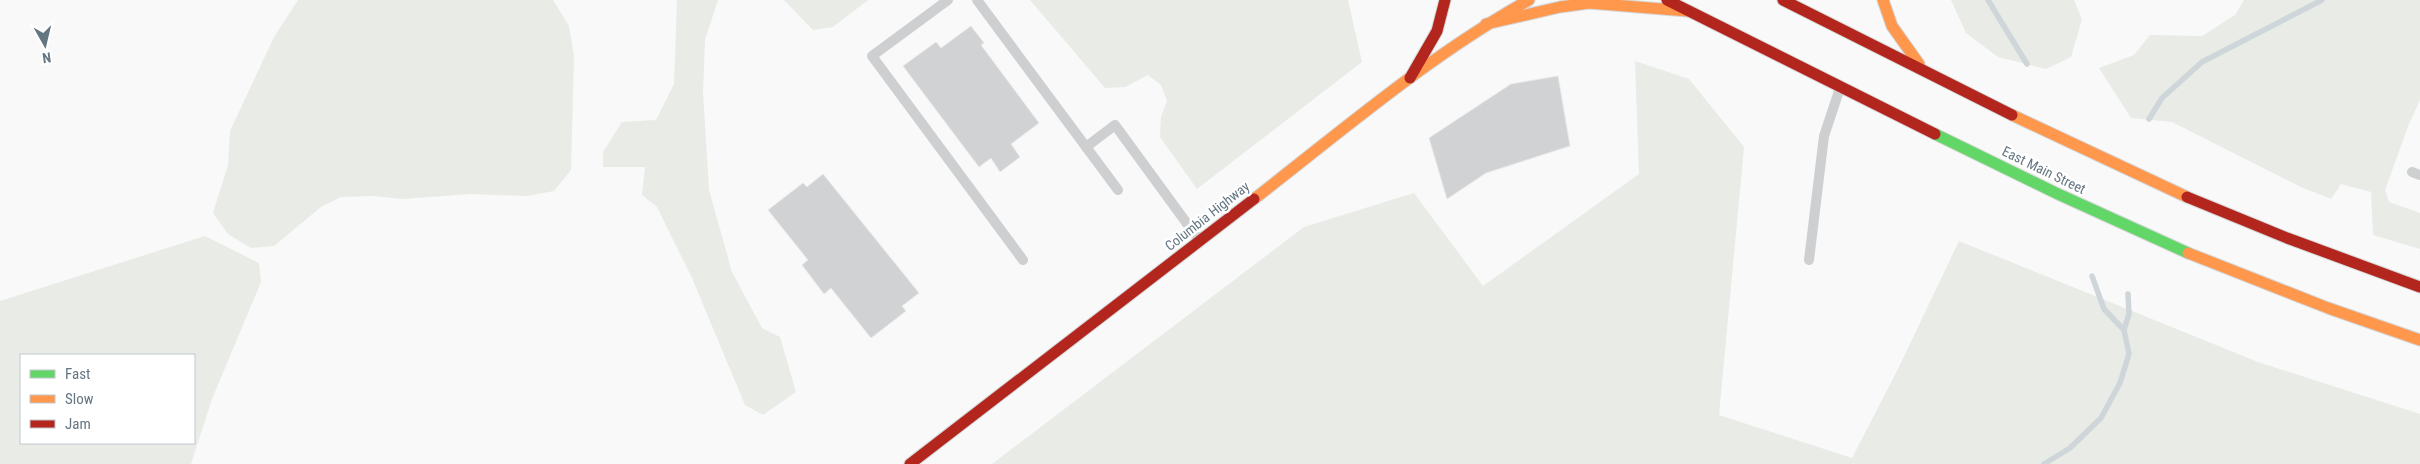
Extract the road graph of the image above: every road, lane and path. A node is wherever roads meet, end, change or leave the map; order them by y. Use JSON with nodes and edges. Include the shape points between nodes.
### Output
{"nodes":[{"id":1,"x":948,"y":0,"type":"edge"},
{"id":2,"x":977,"y":0,"type":"edge"},
{"id":3,"x":1445,"y":0,"type":"edge"},
{"id":4,"x":1529,"y":0,"type":"edge"},
{"id":5,"x":1667,"y":0,"type":"edge"},
{"id":6,"x":1783,"y":0,"type":"edge"},
{"id":7,"x":1883,"y":0,"type":"edge"},
{"id":8,"x":1691,"y":12,"type":"junction"},
{"id":9,"x":1486,"y":24,"type":"junction"},
{"id":10,"x":1922,"y":70,"type":"junction"},
{"id":11,"x":1410,"y":78,"type":"junction"},
{"id":12,"x":1840,"y":87,"type":"junction"},
{"id":13,"x":1086,"y":147,"type":"junction"},
{"id":14,"x":1118,"y":190,"type":"dead end"},
{"id":15,"x":1200,"y":240,"type":"junction"},
{"id":16,"x":1023,"y":260,"type":"dead end"},
{"id":17,"x":1808,"y":260,"type":"dead end"},
{"id":18,"x":2420,"y":287,"type":"edge"},
{"id":19,"x":2420,"y":340,"type":"edge"},
{"id":20,"x":910,"y":464,"type":"edge"}],
"edges":[{"from":1,"to":16,"type":"lane","via":[[872,56]]},
{"from":2,"to":13,"type":"lane"},
{"from":3,"to":11,"type":"main road","via":[[1444,14],[1432,42]]},
{"from":4,"to":9,"type":"main road","name":"Columbia Highway"},
{"from":5,"to":8,"type":"main road","name":"East Main Street"},
{"from":6,"to":10,"type":"main road"},
{"from":7,"to":10,"type":"main road","via":[[1888,21]]},
{"from":8,"to":9,"type":"main road","via":[[1589,3]]},
{"from":8,"to":12,"type":"main road","name":"East Main Street"},
{"from":9,"to":11,"type":"main road","name":"Columbia Highway"},
{"from":10,"to":18,"type":"main road","via":[[2207,206]]},
{"from":11,"to":15,"type":"main road","name":"Columbia Highway"},
{"from":12,"to":17,"type":"lane","via":[[1824,136]]},
{"from":12,"to":19,"type":"main road","name":"East Main Street","via":[[2185,252],[2292,296]]},
{"from":13,"to":14,"type":"lane"},
{"from":13,"to":15,"type":"lane","via":[[1115,125]]},
{"from":15,"to":20,"type":"main road","name":"Columbia Highway"}]}
